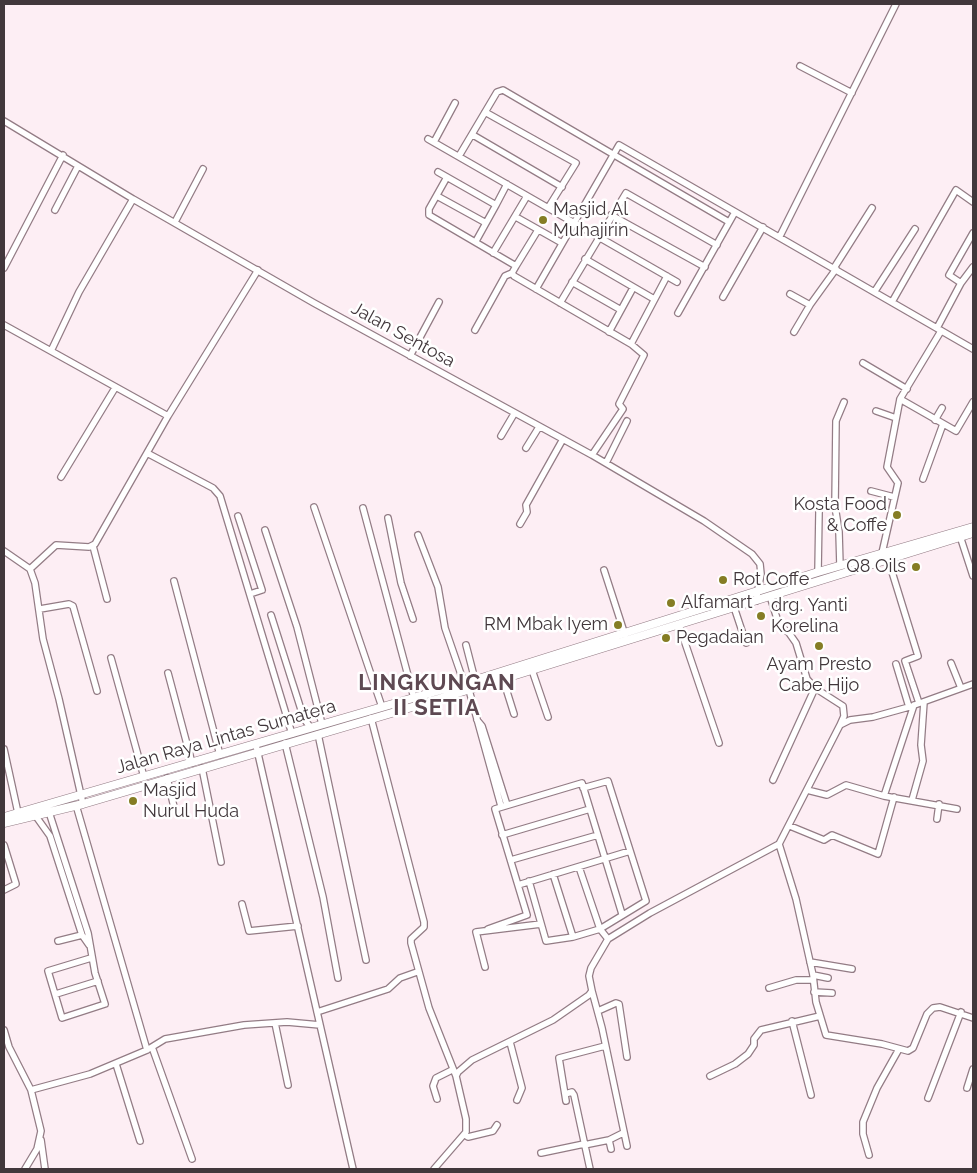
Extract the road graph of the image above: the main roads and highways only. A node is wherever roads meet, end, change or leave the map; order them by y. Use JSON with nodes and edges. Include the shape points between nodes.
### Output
{"nodes":[{"id":1,"x":973,"y":526,"type":"edge"},
{"id":2,"x":973,"y":533,"type":"edge"},
{"id":3,"x":960,"y":534,"type":"junction"},
{"id":4,"x":885,"y":556,"type":"junction"},
{"id":5,"x":466,"y":687,"type":"junction"},
{"id":6,"x":257,"y":748,"type":"junction"},
{"id":7,"x":80,"y":801,"type":"junction"},
{"id":8,"x":4,"y":817,"type":"edge"},
{"id":9,"x":4,"y":824,"type":"edge"}],
"edges":[{"from":1,"to":3,"type":"highway","name":"Jalan Raya Lintas Sumatera"},
{"from":2,"to":3,"type":"highway","name":"Jalan Raya Lintas Sumatera"},
{"from":3,"to":4,"type":"highway","name":"Jalan Raya Lintas Sumatera"},
{"from":4,"to":5,"type":"highway","name":"Jalan Raya Lintas Sumatera","via":[[756,601],[502,679]]},
{"from":4,"to":5,"type":"highway","name":"Jalan Raya Lintas Sumatera","via":[[757,591],[476,680]]},
{"from":5,"to":6,"type":"highway","name":"Jalan Raya Lintas Sumatera","via":[[318,734]]},
{"from":5,"to":6,"type":"highway","name":"Jalan Raya Lintas Sumatera","via":[[322,724]]},
{"from":6,"to":7,"type":"highway","name":"Jalan Raya Lintas Sumatera","via":[[202,768]]},
{"from":6,"to":7,"type":"highway","name":"Jalan Raya Lintas Sumatera","via":[[144,776]]},
{"from":7,"to":8,"type":"highway","name":"Jalan Raya Lintas Sumatera"},
{"from":7,"to":9,"type":"highway","name":"Jalan Raya Lintas Sumatera"}]}
